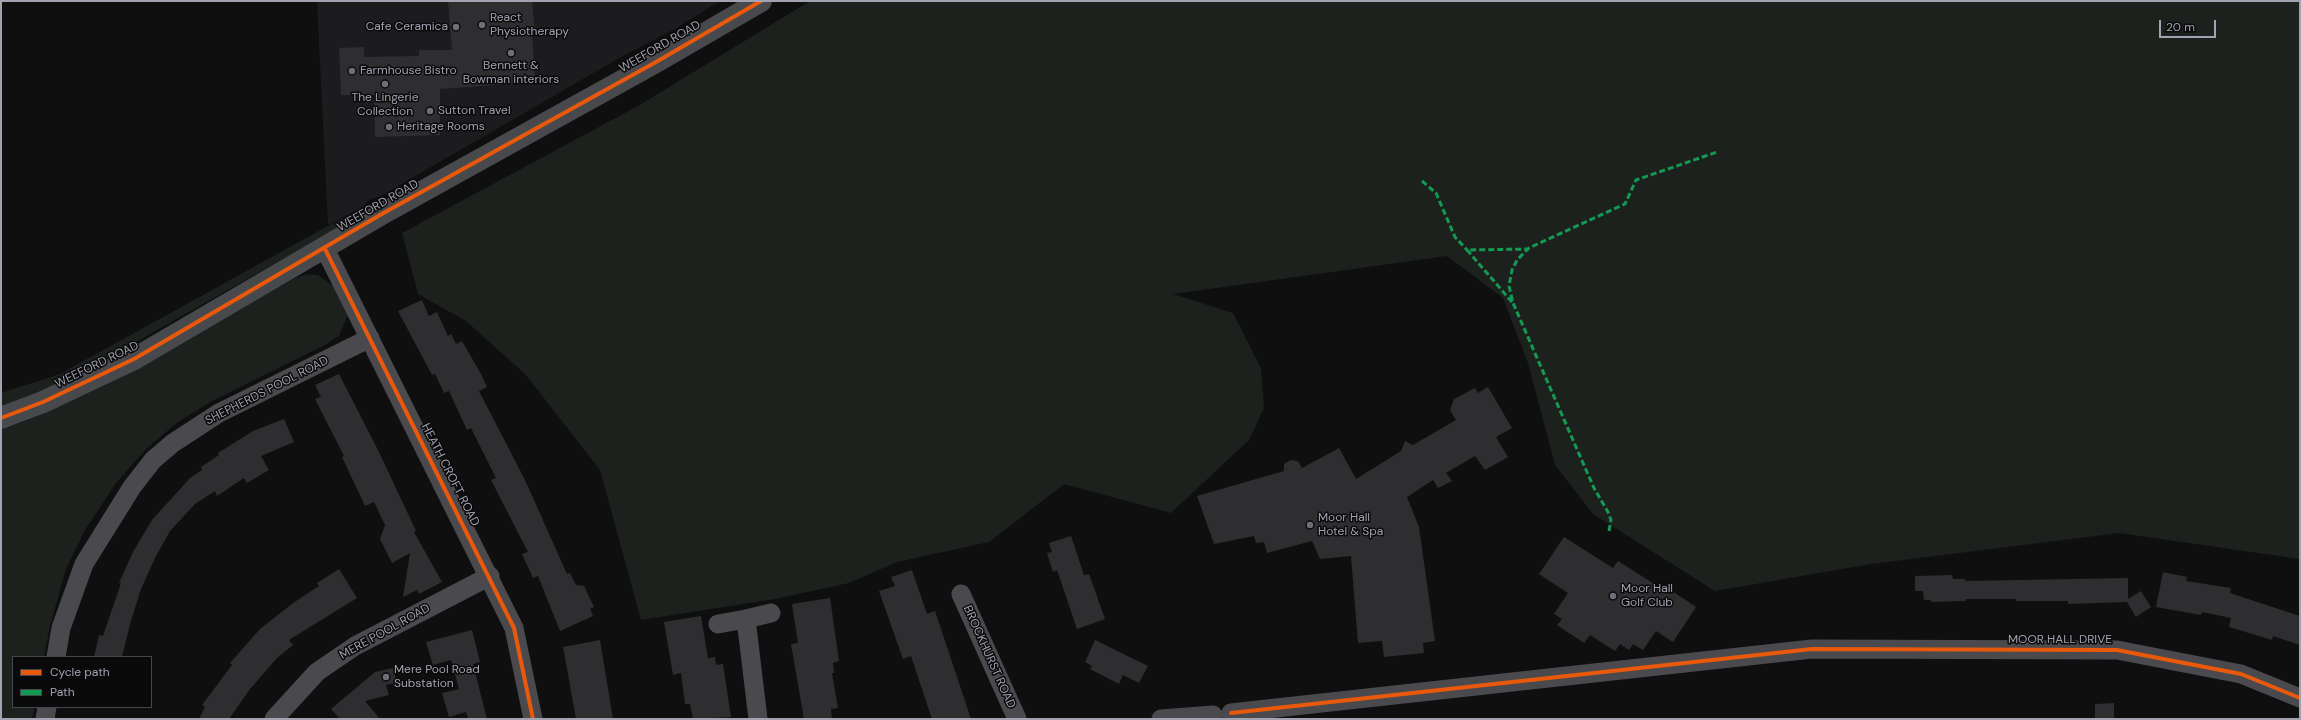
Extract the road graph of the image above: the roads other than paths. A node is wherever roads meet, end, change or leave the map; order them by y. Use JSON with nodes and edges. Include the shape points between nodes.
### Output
{"nodes":[{"id":1,"x":760,"y":1,"type":"edge"},
{"id":2,"x":325,"y":249,"type":"junction"},
{"id":3,"x":370,"y":338,"type":"junction"},
{"id":4,"x":1,"y":418,"type":"edge"},
{"id":5,"x":490,"y":576,"type":"junction"},
{"id":6,"x":961,"y":594,"type":"dead end"},
{"id":7,"x":772,"y":614,"type":"dead end"},
{"id":8,"x":746,"y":619,"type":"junction"},
{"id":9,"x":718,"y":624,"type":"dead end"},
{"id":10,"x":56,"y":656,"type":"edge"},
{"id":11,"x":2300,"y":698,"type":"edge"},
{"id":12,"x":47,"y":708,"type":"edge"},
{"id":13,"x":1232,"y":713,"type":"dead end"},
{"id":14,"x":1213,"y":715,"type":"dead end"},
{"id":15,"x":45,"y":719,"type":"edge"},
{"id":16,"x":274,"y":719,"type":"edge"},
{"id":17,"x":533,"y":719,"type":"edge"},
{"id":18,"x":758,"y":719,"type":"edge"},
{"id":19,"x":1018,"y":719,"type":"edge"},
{"id":20,"x":1161,"y":719,"type":"edge"}],
"edges":[{"from":1,"to":2,"type":"street","name":"WEEFORD ROAD","via":[[656,62],[380,215]]},
{"from":2,"to":3,"type":"street","name":"HEATH CROFT ROAD"},
{"from":2,"to":4,"type":"street","name":"WEEFORD ROAD","via":[[134,359],[43,402]]},
{"from":3,"to":5,"type":"street","name":"HEATH CROFT ROAD"},
{"from":3,"to":10,"type":"street","name":"SHEPHERDS POOL ROAD","via":[[219,413],[173,443],[153,460],[132,487],[84,564],[60,628]]},
{"from":5,"to":16,"type":"street","name":"MERE POOL ROAD","via":[[355,646],[317,672]]},
{"from":5,"to":17,"type":"street","name":"HEATH CROFT ROAD","via":[[514,628]]},
{"from":6,"to":19,"type":"street","name":"BROCKHURST ROAD"},
{"from":7,"to":8,"type":"street"},
{"from":8,"to":9,"type":"street"},
{"from":8,"to":18,"type":"street"},
{"from":11,"to":13,"type":"street","name":"MOOR HALL DRIVE","via":[[2241,674],[2116,650],[1812,649]]},
{"from":12,"to":15,"type":"street"},
{"from":14,"to":20,"type":"street"}]}
